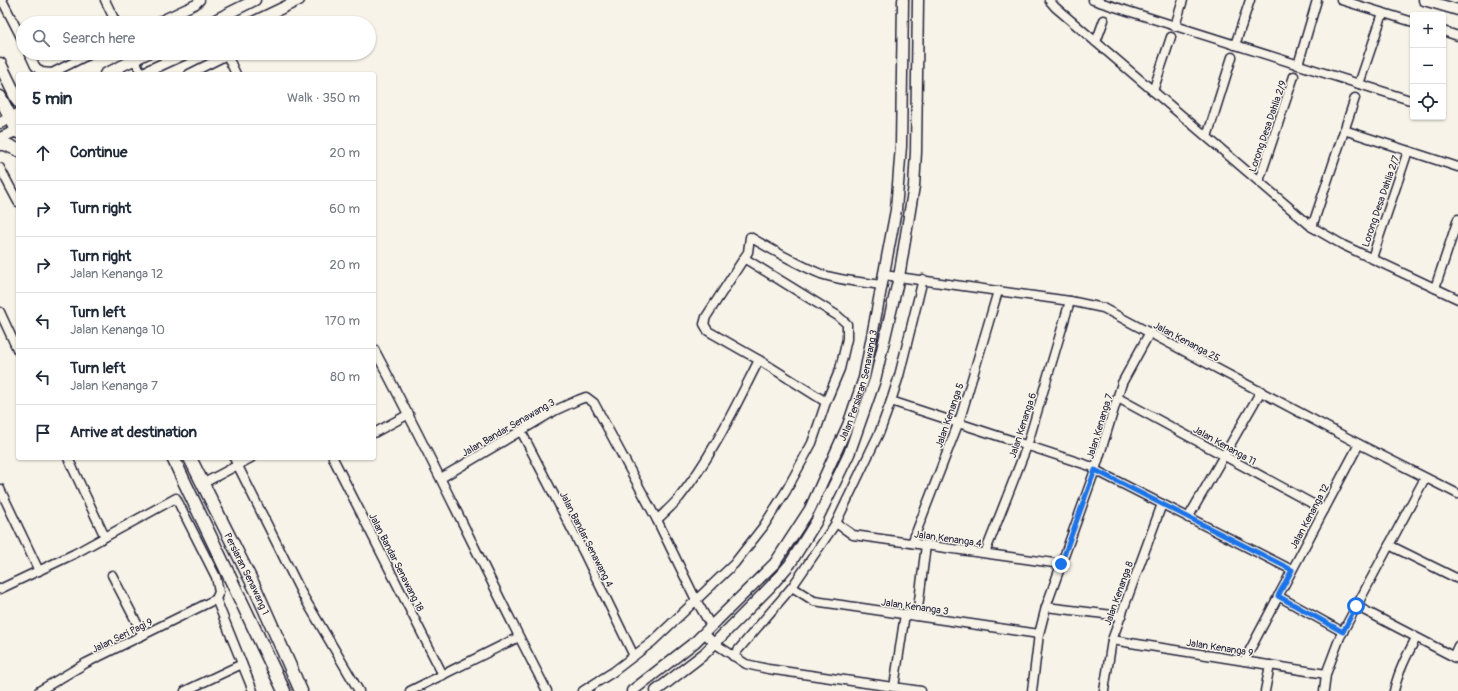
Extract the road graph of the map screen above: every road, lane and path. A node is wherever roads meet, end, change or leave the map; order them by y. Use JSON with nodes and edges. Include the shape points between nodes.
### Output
{"nodes":[{"id":1,"x":2,"y":0,"type":"edge"},
{"id":2,"x":105,"y":0,"type":"edge"},
{"id":3,"x":200,"y":0,"type":"edge"},
{"id":4,"x":255,"y":0,"type":"edge"},
{"id":5,"x":298,"y":0,"type":"edge"},
{"id":6,"x":903,"y":0,"type":"edge"},
{"id":7,"x":918,"y":0,"type":"edge"},
{"id":8,"x":1049,"y":0,"type":"edge"},
{"id":9,"x":1093,"y":0,"type":"edge"},
{"id":10,"x":1183,"y":0,"type":"edge"},
{"id":11,"x":1250,"y":0,"type":"edge"},
{"id":12,"x":1317,"y":0,"type":"edge"},
{"id":13,"x":1341,"y":0,"type":"edge"},
{"id":14,"x":1424,"y":0,"type":"edge"},
{"id":15,"x":1458,"y":10,"type":"edge"},
{"id":16,"x":1383,"y":13,"type":"junction"},
{"id":17,"x":113,"y":16,"type":"edge"},
{"id":18,"x":170,"y":16,"type":"edge"},
{"id":19,"x":223,"y":16,"type":"edge"},
{"id":20,"x":265,"y":16,"type":"edge"},
{"id":21,"x":1104,"y":20,"type":"dead end"},
{"id":22,"x":1410,"y":21,"type":"edge"},
{"id":23,"x":1175,"y":26,"type":"junction"},
{"id":24,"x":16,"y":27,"type":"edge"},
{"id":25,"x":1446,"y":33,"type":"edge"},
{"id":26,"x":1458,"y":36,"type":"edge"},
{"id":27,"x":1171,"y":37,"type":"dead end"},
{"id":28,"x":1096,"y":42,"type":"junction"},
{"id":29,"x":1236,"y":45,"type":"junction"},
{"id":30,"x":1232,"y":57,"type":"dead end"},
{"id":31,"x":32,"y":60,"type":"edge"},
{"id":32,"x":78,"y":60,"type":"edge"},
{"id":33,"x":127,"y":60,"type":"edge"},
{"id":34,"x":135,"y":60,"type":"edge"},
{"id":35,"x":172,"y":60,"type":"edge"},
{"id":36,"x":216,"y":60,"type":"edge"},
{"id":37,"x":230,"y":60,"type":"edge"},
{"id":38,"x":0,"y":64,"type":"edge"},
{"id":39,"x":1298,"y":65,"type":"junction"},
{"id":40,"x":41,"y":72,"type":"edge"},
{"id":41,"x":54,"y":72,"type":"edge"},
{"id":42,"x":108,"y":72,"type":"edge"},
{"id":43,"x":140,"y":72,"type":"edge"},
{"id":44,"x":145,"y":72,"type":"edge"},
{"id":45,"x":193,"y":72,"type":"edge"},
{"id":46,"x":235,"y":72,"type":"edge"},
{"id":47,"x":1294,"y":76,"type":"dead end"},
{"id":48,"x":7,"y":78,"type":"junction"},
{"id":49,"x":1360,"y":84,"type":"junction"},
{"id":50,"x":16,"y":85,"type":"edge"},
{"id":51,"x":1153,"y":91,"type":"junction"},
{"id":52,"x":0,"y":97,"type":"edge"},
{"id":53,"x":16,"y":97,"type":"edge"},
{"id":54,"x":1355,"y":98,"type":"dead end"},
{"id":55,"x":1410,"y":100,"type":"edge"},
{"id":56,"x":9,"y":118,"type":"edge"},
{"id":57,"x":16,"y":128,"type":"edge"},
{"id":58,"x":1344,"y":130,"type":"junction"},
{"id":59,"x":16,"y":132,"type":"edge"},
{"id":60,"x":1206,"y":137,"type":"junction"},
{"id":61,"x":0,"y":138,"type":"edge"},
{"id":62,"x":0,"y":144,"type":"edge"},
{"id":63,"x":16,"y":149,"type":"edge"},
{"id":64,"x":1408,"y":151,"type":"junction"},
{"id":65,"x":1458,"y":167,"type":"edge"},
{"id":66,"x":0,"y":168,"type":"edge"},
{"id":67,"x":1258,"y":181,"type":"junction"},
{"id":68,"x":16,"y":198,"type":"edge"},
{"id":69,"x":1458,"y":219,"type":"edge"},
{"id":70,"x":1312,"y":227,"type":"junction"},
{"id":71,"x":744,"y":258,"type":"junction"},
{"id":72,"x":1372,"y":258,"type":"junction"},
{"id":73,"x":899,"y":276,"type":"junction"},
{"id":74,"x":923,"y":279,"type":"junction"},
{"id":75,"x":883,"y":280,"type":"junction"},
{"id":76,"x":1435,"y":288,"type":"junction"},
{"id":77,"x":998,"y":291,"type":"junction"},
{"id":78,"x":1458,"y":299,"type":"edge"},
{"id":79,"x":1070,"y":300,"type":"junction"},
{"id":80,"x":0,"y":312,"type":"edge"},
{"id":81,"x":1150,"y":332,"type":"junction"},
{"id":82,"x":16,"y":347,"type":"edge"},
{"id":83,"x":376,"y":353,"type":"edge"},
{"id":84,"x":759,"y":360,"type":"junction"},
{"id":85,"x":1261,"y":391,"type":"junction"},
{"id":86,"x":1118,"y":398,"type":"junction"},
{"id":87,"x":891,"y":400,"type":"junction"},
{"id":88,"x":826,"y":402,"type":"junction"},
{"id":89,"x":409,"y":414,"type":"junction"},
{"id":90,"x":958,"y":424,"type":"junction"},
{"id":91,"x":520,"y":431,"type":"junction"},
{"id":92,"x":376,"y":432,"type":"edge"},
{"id":93,"x":1359,"y":444,"type":"junction"},
{"id":94,"x":1027,"y":446,"type":"junction"},
{"id":95,"x":1224,"y":456,"type":"junction"},
{"id":96,"x":69,"y":460,"type":"edge"},
{"id":97,"x":174,"y":460,"type":"edge"},
{"id":98,"x":191,"y":460,"type":"edge"},
{"id":99,"x":334,"y":460,"type":"edge"},
{"id":100,"x":236,"y":462,"type":"edge"},
{"id":101,"x":1096,"y":469,"type":"junction"},
{"id":102,"x":441,"y":478,"type":"junction"},
{"id":103,"x":1425,"y":478,"type":"junction"},
{"id":104,"x":202,"y":484,"type":"junction"},
{"id":105,"x":0,"y":489,"type":"edge"},
{"id":106,"x":1458,"y":494,"type":"edge"},
{"id":107,"x":2,"y":501,"type":"edge"},
{"id":108,"x":1162,"y":504,"type":"junction"},
{"id":109,"x":1324,"y":510,"type":"junction"},
{"id":110,"x":1188,"y":518,"type":"junction"},
{"id":111,"x":657,"y":520,"type":"junction"},
{"id":112,"x":836,"y":523,"type":"junction"},
{"id":113,"x":105,"y":537,"type":"junction"},
{"id":114,"x":912,"y":543,"type":"junction"},
{"id":115,"x":926,"y":545,"type":"junction"},
{"id":116,"x":1389,"y":545,"type":"junction"},
{"id":117,"x":985,"y":553,"type":"junction"},
{"id":118,"x":1061,"y":564,"type":"junction"},
{"id":119,"x":1292,"y":570,"type":"junction"},
{"id":120,"x":39,"y":571,"type":"junction"},
{"id":121,"x":112,"y":576,"type":"dead end"},
{"id":122,"x":1458,"y":579,"type":"edge"},
{"id":123,"x":792,"y":587,"type":"junction"},
{"id":124,"x":0,"y":589,"type":"edge"},
{"id":125,"x":1278,"y":596,"type":"junction"},
{"id":126,"x":216,"y":599,"type":"junction"},
{"id":127,"x":696,"y":600,"type":"junction"},
{"id":128,"x":1356,"y":606,"type":"junction"},
{"id":129,"x":1046,"y":607,"type":"junction"},
{"id":130,"x":905,"y":614,"type":"junction"},
{"id":131,"x":917,"y":616,"type":"junction"},
{"id":132,"x":1120,"y":616,"type":"junction"},
{"id":133,"x":707,"y":630,"type":"junction"},
{"id":134,"x":1343,"y":632,"type":"junction"},
{"id":135,"x":1039,"y":634,"type":"junction"},
{"id":136,"x":143,"y":635,"type":"junction"},
{"id":137,"x":519,"y":637,"type":"junction"},
{"id":138,"x":1416,"y":638,"type":"junction"},
{"id":139,"x":1112,"y":640,"type":"junction"},
{"id":140,"x":714,"y":643,"type":"junction"},
{"id":141,"x":1458,"y":646,"type":"edge"},
{"id":142,"x":634,"y":656,"type":"junction"},
{"id":143,"x":733,"y":656,"type":"junction"},
{"id":144,"x":1455,"y":658,"type":"edge"},
{"id":145,"x":1244,"y":661,"type":"junction"},
{"id":146,"x":242,"y":664,"type":"junction"},
{"id":147,"x":1270,"y":665,"type":"junction"},
{"id":148,"x":1326,"y":674,"type":"junction"},
{"id":149,"x":443,"y":675,"type":"junction"},
{"id":150,"x":894,"y":687,"type":"junction"},
{"id":151,"x":39,"y":691,"type":"edge"},
{"id":152,"x":185,"y":691,"type":"edge"},
{"id":153,"x":253,"y":691,"type":"edge"},
{"id":154,"x":284,"y":691,"type":"edge"},
{"id":155,"x":301,"y":691,"type":"edge"},
{"id":156,"x":358,"y":691,"type":"edge"},
{"id":157,"x":410,"y":691,"type":"edge"},
{"id":158,"x":547,"y":691,"type":"edge"},
{"id":159,"x":583,"y":691,"type":"edge"},
{"id":160,"x":632,"y":691,"type":"edge"},
{"id":161,"x":656,"y":691,"type":"edge"},
{"id":162,"x":920,"y":691,"type":"edge"},
{"id":163,"x":1032,"y":691,"type":"edge"},
{"id":164,"x":1104,"y":691,"type":"edge"},
{"id":165,"x":1265,"y":691,"type":"edge"},
{"id":166,"x":1324,"y":691,"type":"edge"},
{"id":167,"x":1394,"y":691,"type":"edge"}],
"edges":[{"from":1,"to":24,"type":"street"},
{"from":2,"to":17,"type":"street"},
{"from":3,"to":18,"type":"street"},
{"from":4,"to":19,"type":"street"},
{"from":5,"to":20,"type":"street"},
{"from":6,"to":75,"type":"street","name":"Jalan Persiaran Senawang 3","via":[[901,146],[896,210]]},
{"from":7,"to":73,"type":"street","name":"Jalan Persiaran Senawang 3","via":[[914,186]]},
{"from":8,"to":28,"type":"street"},
{"from":9,"to":23,"type":"street"},
{"from":10,"to":23,"type":"street"},
{"from":11,"to":29,"type":"street"},
{"from":12,"to":39,"type":"street"},
{"from":13,"to":16,"type":"street"},
{"from":14,"to":15,"type":"street"},
{"from":16,"to":22,"type":"street"},
{"from":16,"to":49,"type":"street"},
{"from":21,"to":28,"type":"street"},
{"from":23,"to":29,"type":"street"},
{"from":25,"to":26,"type":"street"},
{"from":27,"to":51,"type":"street"},
{"from":28,"to":51,"type":"street"},
{"from":29,"to":39,"type":"street"},
{"from":30,"to":60,"type":"street"},
{"from":31,"to":40,"type":"street"},
{"from":32,"to":41,"type":"street"},
{"from":33,"to":42,"type":"street"},
{"from":34,"to":43,"type":"street"},
{"from":35,"to":44,"type":"street"},
{"from":36,"to":45,"type":"street"},
{"from":37,"to":46,"type":"street"},
{"from":38,"to":48,"type":"main road"},
{"from":39,"to":49,"type":"street"},
{"from":47,"to":67,"type":"street","name":"Lorong Desa Dahlia 2/9"},
{"from":48,"to":50,"type":"main road"},
{"from":48,"to":53,"type":"main road"},
{"from":49,"to":55,"type":"street"},
{"from":51,"to":60,"type":"street"},
{"from":52,"to":56,"type":"main road"},
{"from":54,"to":58,"type":"street"},
{"from":56,"to":57,"type":"main road"},
{"from":58,"to":64,"type":"street"},
{"from":58,"to":70,"type":"street"},
{"from":59,"to":61,"type":"street"},
{"from":60,"to":67,"type":"street"},
{"from":62,"to":63,"type":"main road"},
{"from":64,"to":65,"type":"street"},
{"from":64,"to":72,"type":"street","name":"Lorong Desa Dahlia 2/7"},
{"from":66,"to":68,"type":"street"},
{"from":67,"to":70,"type":"street"},
{"from":69,"to":76,"type":"street"},
{"from":70,"to":72,"type":"street"},
{"from":71,"to":75,"type":"street","name":"Jalan Kenanga 25","via":[[748,252],[750,236],[786,258],[822,274],[848,280]]},
{"from":71,"to":84,"type":"street","via":[[706,316],[704,324],[708,331]]},
{"from":71,"to":88,"type":"street","via":[[838,316],[846,324],[847,339],[840,369]]},
{"from":72,"to":76,"type":"street"},
{"from":73,"to":74,"type":"street","name":"Jalan Kenanga 25"},
{"from":73,"to":75,"type":"street","name":"Jalan Kenanga 25"},
{"from":73,"to":140,"type":"street","name":"Jalan Persiaran Senawang 3","via":[[875,380],[848,454],[816,522],[790,564]]},
{"from":74,"to":77,"type":"street","name":"Jalan Kenanga 25"},
{"from":74,"to":87,"type":"street"},
{"from":75,"to":133,"type":"street","name":"Jalan Persiaran Senawang 3","via":[[864,378],[848,425],[810,509],[775,563]]},
{"from":76,"to":78,"type":"street"},
{"from":77,"to":79,"type":"street","name":"Jalan Kenanga 25"},
{"from":77,"to":90,"type":"street","name":"Jalan Kenanga 5"},
{"from":79,"to":81,"type":"street","name":"Jalan Kenanga 25","via":[[1104,308]]},
{"from":79,"to":94,"type":"street","name":"Jalan Kenanga 6"},
{"from":80,"to":82,"type":"street"},
{"from":81,"to":85,"type":"street","name":"Jalan Kenanga 25"},
{"from":81,"to":86,"type":"street","name":"Jalan Kenanga 7","via":[[1122,383]]},
{"from":83,"to":89,"type":"street"},
{"from":84,"to":88,"type":"street"},
{"from":84,"to":111,"type":"street","via":[[700,470],[678,499]]},
{"from":85,"to":93,"type":"street","name":"Jalan Kenanga 25"},
{"from":85,"to":95,"type":"street"},
{"from":86,"to":95,"type":"street","name":"Jalan Kenanga 11"},
{"from":86,"to":101,"type":"street","name":"Jalan Kenanga 7"},
{"from":87,"to":90,"type":"street"},
{"from":87,"to":112,"type":"street","via":[[880,432]]},
{"from":88,"to":127,"type":"street","via":[[812,443],[763,527],[734,564]]},
{"from":89,"to":92,"type":"street"},
{"from":89,"to":102,"type":"street"},
{"from":90,"to":94,"type":"street"},
{"from":90,"to":114,"type":"street","name":"Jalan Kenanga 5"},
{"from":91,"to":102,"type":"street","name":"Jalan Bandar Senawang 3"},
{"from":91,"to":111,"type":"street","name":"Jalan Bandar Senawang 3","via":[[556,410],[586,397],[594,403]]},
{"from":91,"to":142,"type":"street","name":"Jalan Bandar Senawang 4"},
{"from":93,"to":103,"type":"street","name":"Jalan Kenanga 25"},
{"from":93,"to":109,"type":"street","name":"Jalan Kenanga 12"},
{"from":94,"to":101,"type":"street"},
{"from":94,"to":117,"type":"street","name":"Jalan Kenanga 6"},
{"from":95,"to":109,"type":"street","name":"Jalan Kenanga 11"},
{"from":95,"to":110,"type":"street"},
{"from":96,"to":113,"type":"street"},
{"from":97,"to":154,"type":"main road","name":"Persiaran Senawang 1"},
{"from":98,"to":104,"type":"main road","name":"Persiaran Senawang 1"},
{"from":99,"to":149,"type":"street","name":"Jalan Bandar Senawang 18"},
{"from":100,"to":104,"type":"street"},
{"from":100,"to":156,"type":"street","via":[[302,594]]},
{"from":101,"to":108,"type":"street"},
{"from":101,"to":118,"type":"street","name":"Jalan Kenanga 7"},
{"from":102,"to":137,"type":"street"},
{"from":103,"to":106,"type":"street","name":"Jalan Kenanga 25"},
{"from":103,"to":116,"type":"street"},
{"from":104,"to":155,"type":"main road","name":"Persiaran Senawang 1","via":[[256,590]]},
{"from":105,"to":107,"type":"street"},
{"from":107,"to":120,"type":"street"},
{"from":108,"to":110,"type":"street"},
{"from":108,"to":132,"type":"street","name":"Jalan Kenanga 8"},
{"from":109,"to":119,"type":"street","name":"Jalan Kenanga 12"},
{"from":110,"to":119,"type":"street"},
{"from":111,"to":127,"type":"street"},
{"from":112,"to":114,"type":"street","name":"Jalan Kenanga 4","via":[[853,535]]},
{"from":112,"to":123,"type":"street"},
{"from":113,"to":120,"type":"street"},
{"from":113,"to":126,"type":"street","via":[[176,498],[216,577],[219,592]]},
{"from":114,"to":115,"type":"street","name":"Jalan Kenanga 4"},
{"from":115,"to":117,"type":"street","name":"Jalan Kenanga 4"},
{"from":115,"to":131,"type":"street"},
{"from":116,"to":122,"type":"street"},
{"from":116,"to":128,"type":"street"},
{"from":117,"to":118,"type":"street","name":"Jalan Kenanga 4"},
{"from":118,"to":129,"type":"street","name":"Jalan Kenanga 7"},
{"from":119,"to":125,"type":"street","name":"Jalan Kenanga 12"},
{"from":120,"to":124,"type":"street"},
{"from":121,"to":136,"type":"street"},
{"from":123,"to":130,"type":"street","name":"Jalan Kenanga 3","via":[[814,601]]},
{"from":123,"to":143,"type":"street"},
{"from":125,"to":134,"type":"street"},
{"from":125,"to":145,"type":"street","name":"Jalan Kenanga 12"},
{"from":126,"to":136,"type":"street","name":"Jalan Seri Pagi 9"},
{"from":126,"to":146,"type":"street"},
{"from":127,"to":133,"type":"street"},
{"from":127,"to":142,"type":"street"},
{"from":128,"to":134,"type":"street"},
{"from":128,"to":138,"type":"street"},
{"from":129,"to":132,"type":"street"},
{"from":129,"to":135,"type":"street","name":"Jalan Kenanga 7"},
{"from":130,"to":131,"type":"street","name":"Jalan Kenanga 3"},
{"from":130,"to":150,"type":"street"},
{"from":131,"to":135,"type":"street","name":"Jalan Kenanga 3"},
{"from":132,"to":139,"type":"street","name":"Jalan Kenanga 8"},
{"from":133,"to":140,"type":"street"},
{"from":133,"to":160,"type":"street","name":"Jalan Persiaran Senawang 3"},
{"from":134,"to":148,"type":"street"},
{"from":135,"to":163,"type":"street","name":"Jalan Kenanga 7"},
{"from":136,"to":151,"type":"street","name":"Jalan Seri Pagi 9","via":[[86,663]]},
{"from":137,"to":149,"type":"street"},
{"from":137,"to":158,"type":"street"},
{"from":138,"to":144,"type":"street"},
{"from":138,"to":167,"type":"street"},
{"from":139,"to":145,"type":"street","name":"Jalan Kenanga 9"},
{"from":139,"to":164,"type":"street","name":"Jalan Kenanga 8"},
{"from":140,"to":143,"type":"street"},
{"from":140,"to":161,"type":"street","name":"Jalan Persiaran Senawang 3","via":[[704,654]]},
{"from":141,"to":144,"type":"street"},
{"from":142,"to":159,"type":"street"},
{"from":143,"to":150,"type":"street","via":[[746,664],[768,669]]},
{"from":145,"to":147,"type":"street","name":"Jalan Kenanga 9"},
{"from":146,"to":152,"type":"street"},
{"from":146,"to":153,"type":"street"},
{"from":147,"to":148,"type":"street","name":"Jalan Kenanga 9"},
{"from":147,"to":165,"type":"street"},
{"from":148,"to":166,"type":"street"},
{"from":149,"to":157,"type":"street"},
{"from":150,"to":162,"type":"street"}]}
